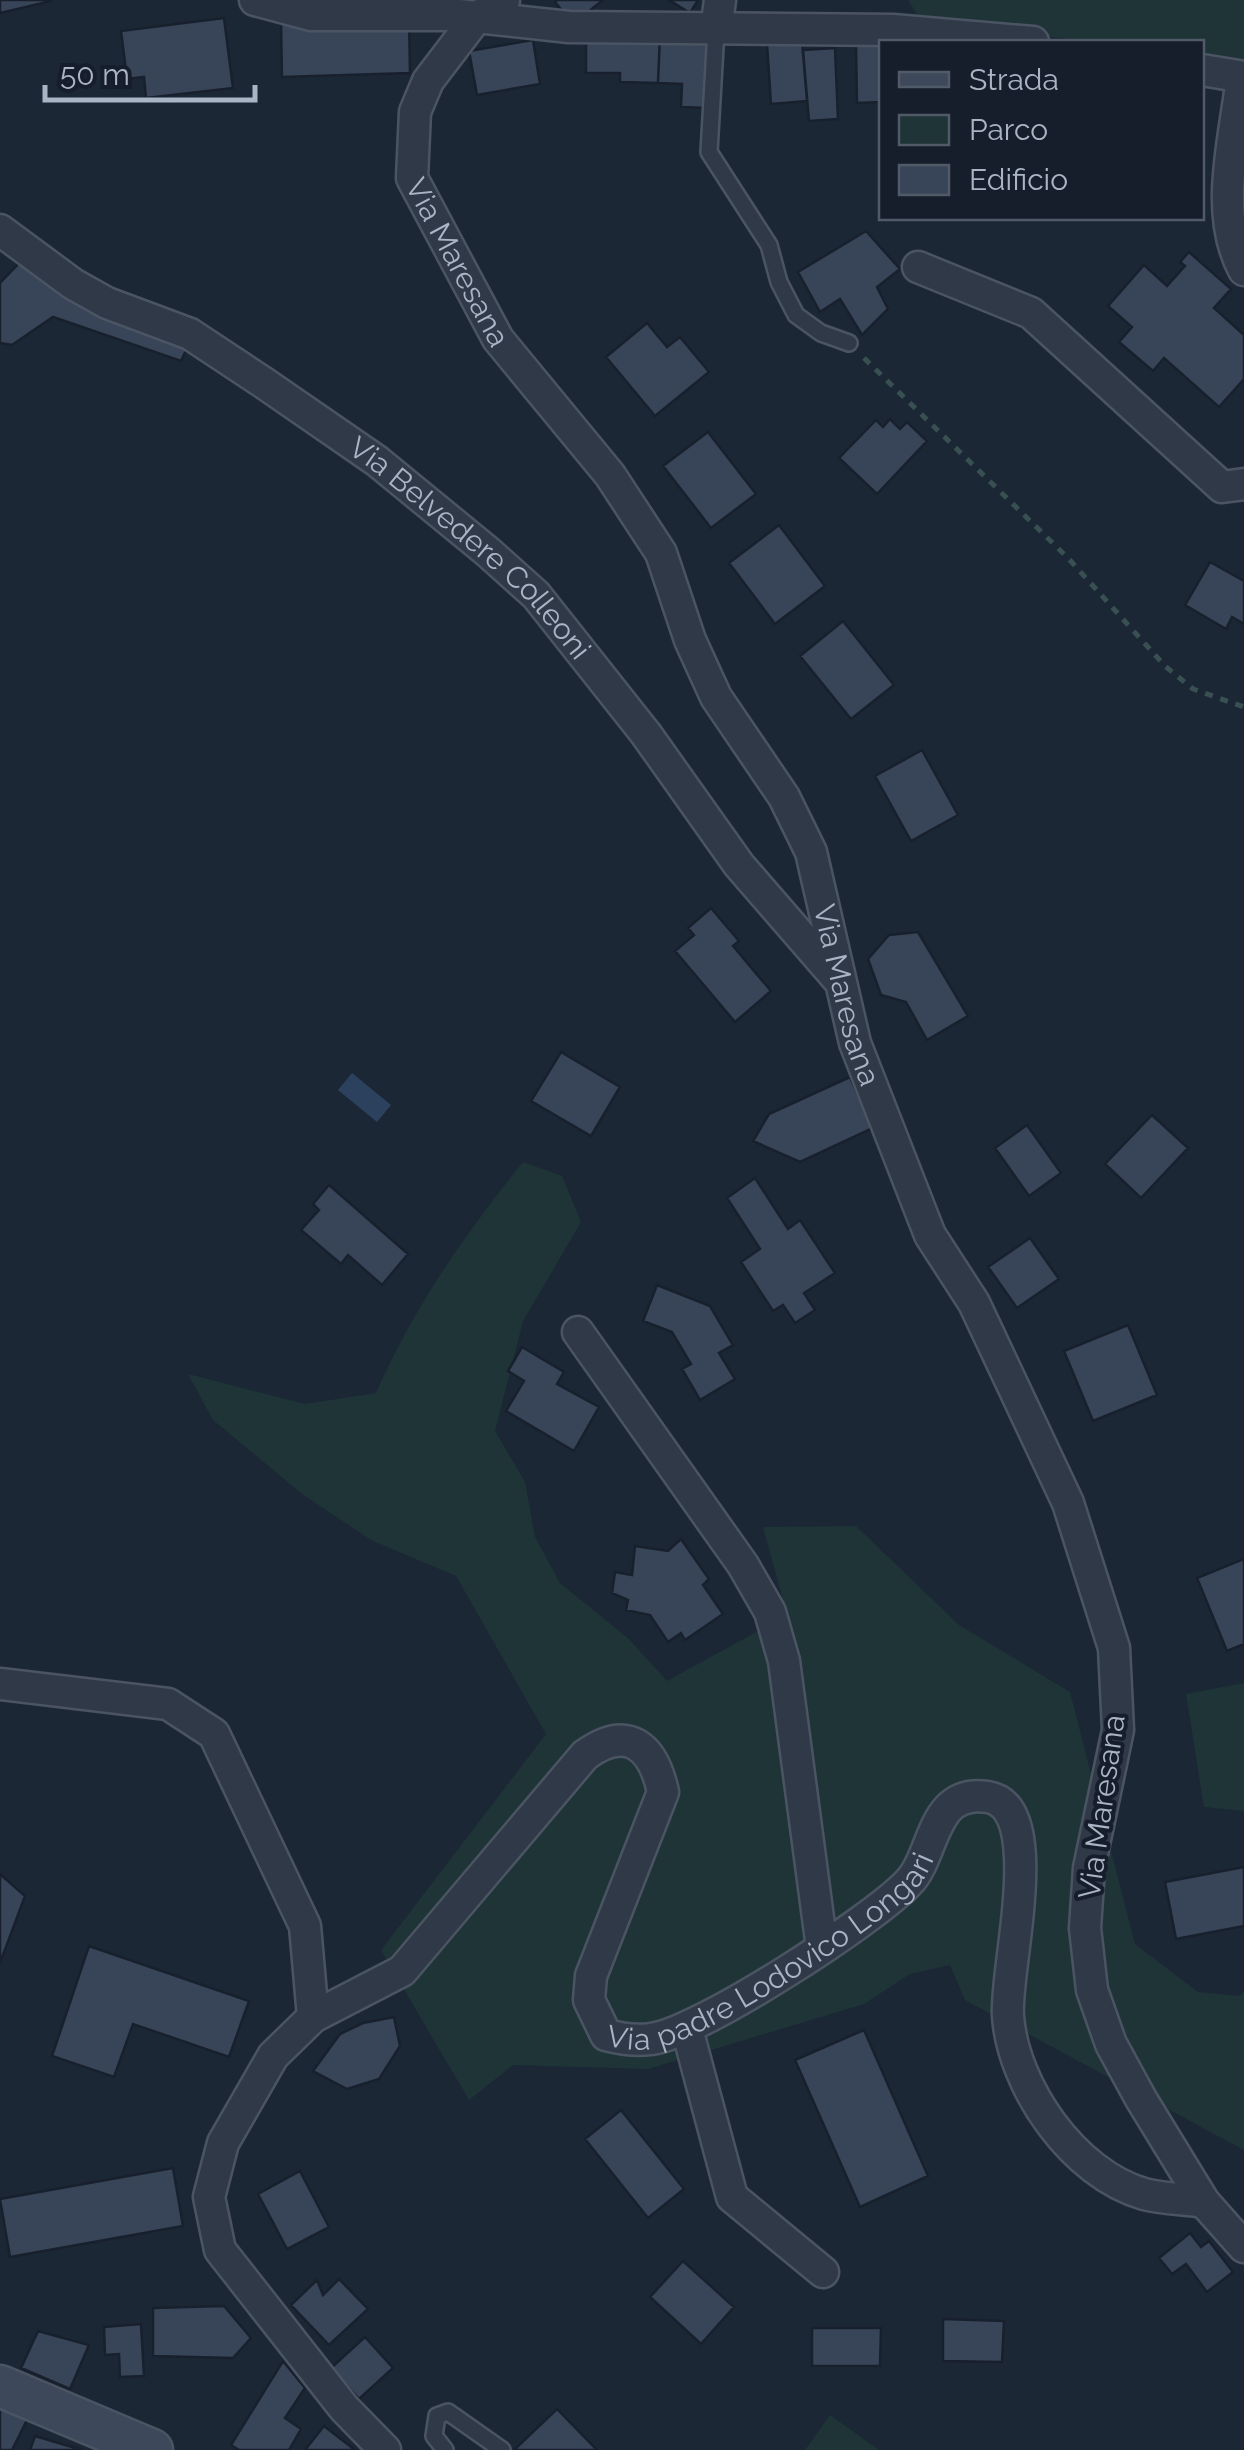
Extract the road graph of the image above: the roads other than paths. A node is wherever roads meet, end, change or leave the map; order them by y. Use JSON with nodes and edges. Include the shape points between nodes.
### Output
{"nodes":[{"id":1,"x":255,"y":0,"type":"edge"},
{"id":2,"x":504,"y":0,"type":"edge"},
{"id":3,"x":718,"y":15,"type":"edge"},
{"id":4,"x":476,"y":18,"type":"junction"},
{"id":5,"x":1010,"y":40,"type":"edge"},
{"id":6,"x":1204,"y":70,"type":"edge"},
{"id":7,"x":1243,"y":77,"type":"edge"},
{"id":8,"x":0,"y":230,"type":"edge"},
{"id":9,"x":918,"y":267,"type":"dead end"},
{"id":10,"x":1244,"y":270,"type":"edge"},
{"id":11,"x":849,"y":343,"type":"road end"},
{"id":12,"x":1244,"y":484,"type":"edge"},
{"id":13,"x":839,"y":981,"type":"junction"},
{"id":14,"x":578,"y":1332,"type":"dead end"},
{"id":15,"x":0,"y":1684,"type":"edge"},
{"id":16,"x":822,"y":1948,"type":"junction"},
{"id":17,"x":313,"y":2017,"type":"junction"},
{"id":18,"x":686,"y":2029,"type":"junction"},
{"id":19,"x":1204,"y":2202,"type":"junction"},
{"id":20,"x":1244,"y":2247,"type":"edge"},
{"id":21,"x":823,"y":2272,"type":"dead end"},
{"id":22,"x":0,"y":2386,"type":"edge"},
{"id":23,"x":152,"y":2450,"type":"edge"},
{"id":24,"x":384,"y":2450,"type":"edge"},
{"id":25,"x":445,"y":2450,"type":"edge"},
{"id":26,"x":502,"y":2450,"type":"edge"}],
"edges":[{"from":1,"to":4,"type":"street","via":[[311,15]]},
{"from":2,"to":4,"type":"street","name":"Via Maresana"},
{"from":3,"to":4,"type":"street","via":[[569,27]]},
{"from":3,"to":5,"type":"street"},
{"from":3,"to":11,"type":"lane","via":[[709,152],[770,246],[796,316]]},
{"from":4,"to":13,"type":"street","name":"Via Maresana","via":[[446,52],[415,112],[412,178],[498,339],[610,475],[661,554],[716,697],[784,796],[811,852]]},
{"from":6,"to":7,"type":"street"},
{"from":7,"to":10,"type":"street","via":[[1227,216]]},
{"from":8,"to":13,"type":"street","name":"Via Belvedere Colleoni","via":[[73,284],[190,334],[250,373],[377,460],[488,552],[536,595],[740,865]]},
{"from":9,"to":12,"type":"street","via":[[1031,312],[1222,486]]},
{"from":13,"to":19,"type":"street","name":"Via Maresana","via":[[855,1043],[930,1235],[974,1302],[1068,1504],[1114,1648],[1118,1730],[1089,1868],[1085,1928],[1092,1990],[1111,2044]]},
{"from":14,"to":16,"type":"street","via":[[770,1612],[784,1662]]},
{"from":15,"to":17,"type":"street","via":[[168,1704],[214,1734],[304,1926]]},
{"from":16,"to":18,"type":"street","name":"Via padre Lodovico Longari"},
{"from":16,"to":19,"type":"street","name":"Via padre Lodovico Longari","via":[[912,1880],[941,1814],[961,1800],[989,1797],[1007,1808],[1021,1846],[1008,2017],[1018,2061],[1056,2128],[1084,2159],[1144,2194]]},
{"from":17,"to":18,"type":"street","name":"Via padre Lodovico Longari","via":[[402,1971],[585,1755],[604,1742],[630,1741],[658,1767],[663,1792],[592,1976],[589,2000],[606,2036],[652,2040]]},
{"from":17,"to":24,"type":"street","name":"Via padre Lodovico Longari","via":[[273,2056],[223,2144],[208,2196],[213,2228],[228,2266]]},
{"from":18,"to":21,"type":"street","via":[[732,2198]]},
{"from":19,"to":20,"type":"street","name":"Via Maresana"},
{"from":22,"to":23,"type":"street"},
{"from":25,"to":26,"type":"lane","via":[[434,2436],[437,2416],[448,2412]]}]}
